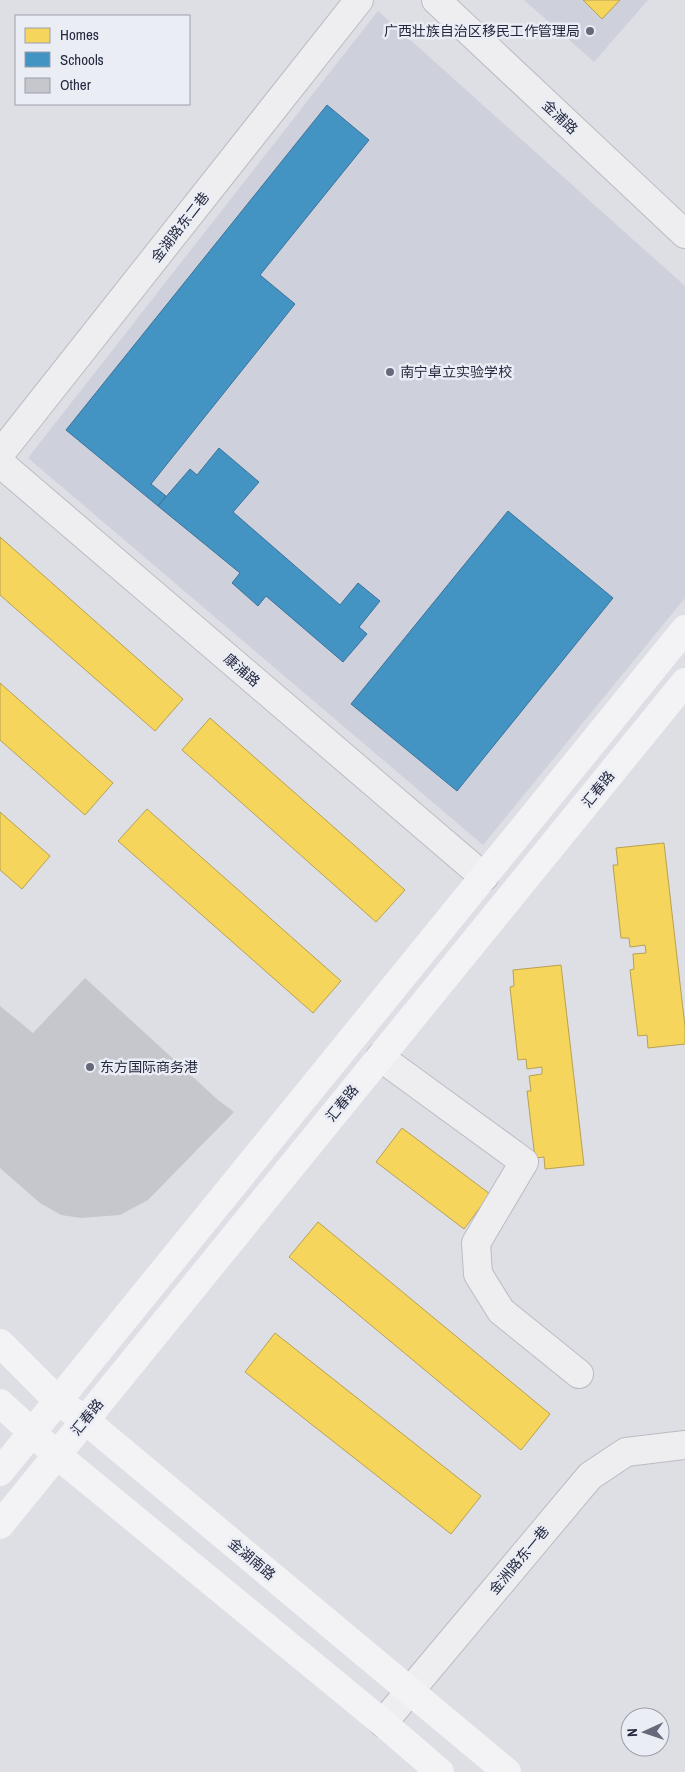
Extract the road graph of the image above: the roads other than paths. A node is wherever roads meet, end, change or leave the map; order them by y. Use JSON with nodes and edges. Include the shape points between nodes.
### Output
{"nodes":[{"id":1,"x":359,"y":0,"type":"edge"},
{"id":2,"x":436,"y":0,"type":"edge"},
{"id":3,"x":685,"y":234,"type":"edge"},
{"id":4,"x":0,"y":454,"type":"edge"},
{"id":5,"x":0,"y":463,"type":"edge"},
{"id":6,"x":685,"y":629,"type":"edge"},
{"id":7,"x":685,"y":682,"type":"edge"},
{"id":8,"x":484,"y":878,"type":"junction"},
{"id":9,"x":380,"y":1057,"type":"junction"},
{"id":10,"x":0,"y":1343,"type":"edge"},
{"id":11,"x":579,"y":1374,"type":"dead end"},
{"id":12,"x":58,"y":1401,"type":"junction"},
{"id":13,"x":0,"y":1404,"type":"edge"},
{"id":14,"x":85,"y":1420,"type":"junction"},
{"id":15,"x":31,"y":1433,"type":"junction"},
{"id":16,"x":685,"y":1445,"type":"edge"},
{"id":17,"x":56,"y":1455,"type":"junction"},
{"id":18,"x":0,"y":1472,"type":"edge"},
{"id":19,"x":0,"y":1525,"type":"edge"},
{"id":20,"x":410,"y":1690,"type":"junction"},
{"id":21,"x":383,"y":1723,"type":"junction"},
{"id":22,"x":440,"y":1772,"type":"edge"},
{"id":23,"x":507,"y":1772,"type":"edge"}],
"edges":[{"from":1,"to":4,"type":"street","name":"金湖路东二巷"},
{"from":2,"to":3,"type":"street","name":"金浦路"},
{"from":5,"to":8,"type":"street","name":"康浦路"},
{"from":6,"to":8,"type":"main road"},
{"from":7,"to":9,"type":"main road","name":"汇春路"},
{"from":8,"to":12,"type":"main road"},
{"from":9,"to":11,"type":"street","via":[[524,1162],[476,1243],[478,1274],[501,1311]]},
{"from":9,"to":14,"type":"main road","name":"汇春路"},
{"from":10,"to":12,"type":"main road","name":"金湖南路"},
{"from":12,"to":14,"type":"main road","name":"金湖南路"},
{"from":12,"to":15,"type":"main road"},
{"from":13,"to":15,"type":"main road"},
{"from":14,"to":17,"type":"main road","name":"汇春路"},
{"from":14,"to":20,"type":"main road","name":"金湖南路"},
{"from":15,"to":17,"type":"main road"},
{"from":15,"to":18,"type":"main road"},
{"from":16,"to":20,"type":"street","name":"金洲路东一巷","via":[[626,1452],[590,1476]]},
{"from":17,"to":19,"type":"main road","name":"汇春路"},
{"from":17,"to":21,"type":"main road"},
{"from":20,"to":21,"type":"street","name":"金洲路东一巷"},
{"from":20,"to":23,"type":"main road","name":"金湖南路"},
{"from":21,"to":22,"type":"main road"}]}
